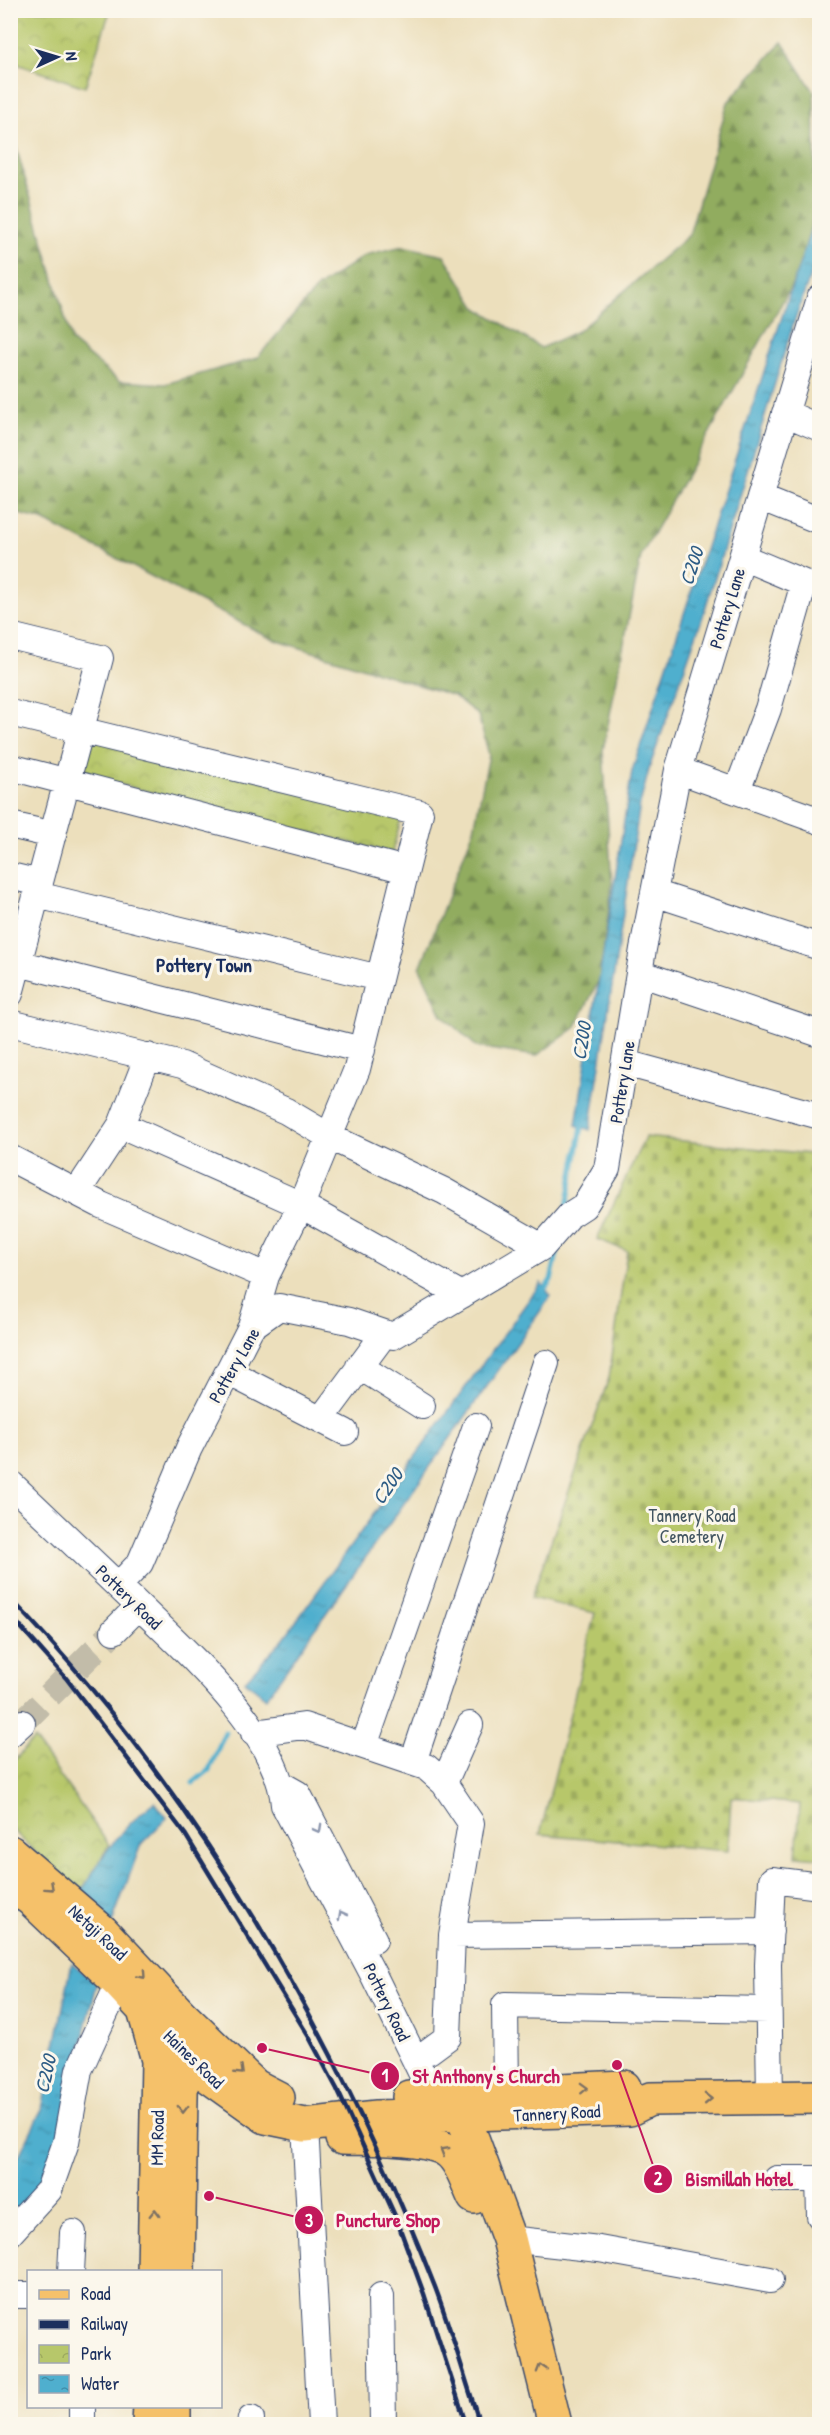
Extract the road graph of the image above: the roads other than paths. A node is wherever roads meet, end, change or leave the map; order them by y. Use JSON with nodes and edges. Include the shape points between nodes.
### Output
{"nodes":[{"id":1,"x":819,"y":298,"type":"edge"},
{"id":2,"x":785,"y":413,"type":"junction"},
{"id":3,"x":819,"y":428,"type":"edge"},
{"id":4,"x":760,"y":497,"type":"junction"},
{"id":5,"x":819,"y":521,"type":"edge"},
{"id":6,"x":742,"y":557,"type":"junction"},
{"id":7,"x":10,"y":636,"type":"edge"},
{"id":8,"x":10,"y":713,"type":"edge"},
{"id":9,"x":80,"y":730,"type":"junction"},
{"id":10,"x":10,"y":767,"type":"edge"},
{"id":11,"x":678,"y":770,"type":"junction"},
{"id":12,"x":67,"y":781,"type":"junction"},
{"id":13,"x":737,"y":791,"type":"junction"},
{"id":14,"x":819,"y":821,"type":"edge"},
{"id":15,"x":10,"y":825,"type":"edge"},
{"id":16,"x":53,"y":835,"type":"junction"},
{"id":17,"x":406,"y":870,"type":"junction"},
{"id":18,"x":10,"y":876,"type":"edge"},
{"id":19,"x":38,"y":889,"type":"junction"},
{"id":20,"x":654,"y":892,"type":"junction"},
{"id":21,"x":819,"y":947,"type":"edge"},
{"id":22,"x":15,"y":962,"type":"edge"},
{"id":23,"x":639,"y":973,"type":"junction"},
{"id":24,"x":380,"y":978,"type":"junction"},
{"id":25,"x":10,"y":994,"type":"edge"},
{"id":26,"x":10,"y":1023,"type":"edge"},
{"id":27,"x":819,"y":1034,"type":"edge"},
{"id":28,"x":362,"y":1050,"type":"junction"},
{"id":29,"x":148,"y":1056,"type":"junction"},
{"id":30,"x":625,"y":1063,"type":"junction"},
{"id":31,"x":819,"y":1116,"type":"edge"},
{"id":32,"x":121,"y":1125,"type":"junction"},
{"id":33,"x":330,"y":1137,"type":"junction"},
{"id":34,"x":10,"y":1158,"type":"edge"},
{"id":35,"x":77,"y":1192,"type":"junction"},
{"id":36,"x":301,"y":1205,"type":"junction"},
{"id":37,"x":542,"y":1247,"type":"junction"},
{"id":38,"x":266,"y":1276,"type":"junction"},
{"id":39,"x":462,"y":1294,"type":"junction"},
{"id":40,"x":251,"y":1327,"type":"junction"},
{"id":41,"x":385,"y":1333,"type":"junction"},
{"id":42,"x":546,"y":1363,"type":"dead end"},
{"id":43,"x":359,"y":1366,"type":"junction"},
{"id":44,"x":228,"y":1372,"type":"junction"},
{"id":45,"x":422,"y":1406,"type":"dead end"},
{"id":46,"x":322,"y":1418,"type":"junction"},
{"id":47,"x":476,"y":1426,"type":"dead end"},
{"id":48,"x":345,"y":1432,"type":"dead end"},
{"id":49,"x":10,"y":1483,"type":"edge"},
{"id":50,"x":118,"y":1586,"type":"junction"},
{"id":51,"x":139,"y":1606,"type":"junction"},
{"id":52,"x":114,"y":1631,"type":"tunnel mouth"},
{"id":53,"x":245,"y":1721,"type":"junction"},
{"id":54,"x":470,"y":1725,"type":"dead end"},
{"id":55,"x":364,"y":1746,"type":"junction"},
{"id":56,"x":413,"y":1762,"type":"junction"},
{"id":57,"x":444,"y":1783,"type":"junction"},
{"id":58,"x":282,"y":1785,"type":"junction"},
{"id":59,"x":10,"y":1852,"type":"edge"},
{"id":60,"x":10,"y":1884,"type":"edge"},
{"id":61,"x":819,"y":1886,"type":"edge"},
{"id":62,"x":770,"y":1930,"type":"junction"},
{"id":63,"x":452,"y":1935,"type":"junction"},
{"id":64,"x":92,"y":1940,"type":"junction"},
{"id":65,"x":119,"y":1983,"type":"junction"},
{"id":66,"x":142,"y":2007,"type":"junction"},
{"id":67,"x":768,"y":2010,"type":"junction"},
{"id":68,"x":182,"y":2016,"type":"junction"},
{"id":69,"x":182,"y":2050,"type":"junction"},
{"id":70,"x":429,"y":2051,"type":"junction"},
{"id":71,"x":506,"y":2091,"type":"junction"},
{"id":72,"x":819,"y":2097,"type":"edge"},
{"id":73,"x":770,"y":2098,"type":"junction"},
{"id":74,"x":650,"y":2099,"type":"junction"},
{"id":75,"x":452,"y":2105,"type":"junction"},
{"id":76,"x":305,"y":2126,"type":"junction"},
{"id":77,"x":777,"y":2179,"type":"dead end"},
{"id":78,"x":819,"y":2216,"type":"edge"},
{"id":79,"x":506,"y":2231,"type":"junction"},
{"id":80,"x":10,"y":2233,"type":"edge"},
{"id":81,"x":73,"y":2233,"type":"dead end"},
{"id":82,"x":70,"y":2270,"type":"edge"},
{"id":83,"x":154,"y":2270,"type":"edge"},
{"id":84,"x":178,"y":2270,"type":"edge"},
{"id":85,"x":770,"y":2280,"type":"dead end"},
{"id":86,"x":10,"y":2295,"type":"edge"},
{"id":87,"x":27,"y":2295,"type":"edge"},
{"id":88,"x":381,"y":2296,"type":"dead end"},
{"id":89,"x":82,"y":2408,"type":"edge"},
{"id":90,"x":150,"y":2408,"type":"edge"},
{"id":91,"x":174,"y":2408,"type":"edge"},
{"id":92,"x":82,"y":2424,"type":"edge"},
{"id":93,"x":149,"y":2424,"type":"edge"},
{"id":94,"x":174,"y":2424,"type":"edge"},
{"id":95,"x":321,"y":2424,"type":"edge"},
{"id":96,"x":383,"y":2424,"type":"edge"},
{"id":97,"x":555,"y":2424,"type":"edge"}],
"edges":[{"from":1,"to":2,"type":"street","name":"Pottery Lane"},
{"from":2,"to":3,"type":"street"},
{"from":2,"to":4,"type":"street","name":"Pottery Lane"},
{"from":4,"to":5,"type":"street"},
{"from":4,"to":6,"type":"street","name":"Pottery Lane"},
{"from":6,"to":11,"type":"street","name":"Pottery Lane"},
{"from":6,"to":13,"type":"street","via":[[804,583],[768,709]]},
{"from":7,"to":9,"type":"street","via":[[100,658]]},
{"from":8,"to":9,"type":"street"},
{"from":9,"to":12,"type":"street"},
{"from":9,"to":17,"type":"street","via":[[420,813]]},
{"from":10,"to":12,"type":"street"},
{"from":11,"to":13,"type":"street"},
{"from":11,"to":20,"type":"street","name":"Pottery Lane"},
{"from":12,"to":16,"type":"street"},
{"from":12,"to":17,"type":"street"},
{"from":13,"to":14,"type":"street"},
{"from":15,"to":16,"type":"street"},
{"from":16,"to":19,"type":"street"},
{"from":17,"to":24,"type":"street"},
{"from":18,"to":19,"type":"street"},
{"from":19,"to":22,"type":"street"},
{"from":19,"to":24,"type":"street"},
{"from":20,"to":21,"type":"street"},
{"from":20,"to":23,"type":"street","name":"Pottery Lane"},
{"from":22,"to":25,"type":"street"},
{"from":22,"to":28,"type":"street"},
{"from":23,"to":27,"type":"street"},
{"from":23,"to":30,"type":"street","name":"Pottery Lane"},
{"from":24,"to":28,"type":"street"},
{"from":26,"to":29,"type":"street"},
{"from":28,"to":33,"type":"street"},
{"from":29,"to":32,"type":"street"},
{"from":29,"to":33,"type":"street","via":[[182,1065],[286,1111]]},
{"from":30,"to":31,"type":"street"},
{"from":30,"to":37,"type":"street","name":"Pottery Lane","via":[[607,1169],[577,1210]]},
{"from":32,"to":35,"type":"street"},
{"from":32,"to":36,"type":"street"},
{"from":33,"to":36,"type":"street"},
{"from":33,"to":37,"type":"street","via":[[444,1191]]},
{"from":34,"to":35,"type":"street"},
{"from":35,"to":38,"type":"street"},
{"from":36,"to":38,"type":"street"},
{"from":36,"to":39,"type":"street"},
{"from":37,"to":39,"type":"street","name":"Pottery Lane"},
{"from":38,"to":40,"type":"street"},
{"from":39,"to":41,"type":"street","name":"Pottery Lane","via":[[393,1335]]},
{"from":40,"to":41,"type":"street","name":"Pottery Lane","via":[[279,1307],[349,1321]]},
{"from":40,"to":44,"type":"street","name":"Pottery Lane"},
{"from":41,"to":43,"type":"street"},
{"from":42,"to":56,"type":"street"},
{"from":43,"to":45,"type":"street"},
{"from":43,"to":46,"type":"street"},
{"from":44,"to":46,"type":"street"},
{"from":44,"to":50,"type":"street","name":"Pottery Lane","via":[[189,1448],[140,1563]]},
{"from":46,"to":48,"type":"street"},
{"from":47,"to":55,"type":"street"},
{"from":49,"to":50,"type":"street","name":"Pottery Road"},
{"from":50,"to":51,"type":"street","name":"Pottery Road"},
{"from":51,"to":52,"type":"street"},
{"from":51,"to":53,"type":"street","name":"Pottery Road","via":[[216,1682]]},
{"from":53,"to":55,"type":"street","via":[[304,1726]]},
{"from":53,"to":58,"type":"street","name":"Pottery Road"},
{"from":54,"to":57,"type":"street"},
{"from":55,"to":56,"type":"street"},
{"from":56,"to":57,"type":"street","via":[[426,1767]]},
{"from":57,"to":63,"type":"street","via":[[471,1823]]},
{"from":58,"to":70,"type":"street","name":"Pottery Road","one_way":true,"via":[[298,1794]]},
{"from":75,"to":58,"type":"street","name":"Pottery Road","one_way":true,"via":[[421,2072],[284,1805]]},
{"from":59,"to":64,"type":"main road","name":"Netaji Road","one_way":true},
{"from":60,"to":64,"type":"main road","name":"Haines Road"},
{"from":61,"to":62,"type":"street","via":[[772,1880]]},
{"from":62,"to":63,"type":"street"},
{"from":62,"to":67,"type":"street"},
{"from":63,"to":70,"type":"street","via":[[448,2037]]},
{"from":64,"to":65,"type":"main road","name":"Haines Road"},
{"from":64,"to":68,"type":"main road","name":"Netaji Road","one_way":true},
{"from":65,"to":66,"type":"main road","name":"Haines Road"},
{"from":65,"to":80,"type":"street","via":[[79,2070],[66,2142],[49,2190]]},
{"from":66,"to":69,"type":"main road","name":"Haines Road"},
{"from":83,"to":66,"type":"main road","name":"MM Road","one_way":true,"via":[[158,2060]]},
{"from":67,"to":71,"type":"street","via":[[505,2005]]},
{"from":67,"to":73,"type":"street"},
{"from":68,"to":69,"type":"main road","name":"MM Road"},
{"from":68,"to":75,"type":"main road","name":"Haines Road","one_way":true,"via":[[255,2086],[282,2100],[327,2106]]},
{"from":69,"to":76,"type":"main road","name":"Haines Road","via":[[200,2070],[266,2117]]},
{"from":69,"to":84,"type":"main road","name":"MM Road","one_way":true},
{"from":70,"to":75,"type":"street","name":"Pottery Road"},
{"from":71,"to":74,"type":"main road","name":"Tannery Road","one_way":true,"via":[[628,2087]]},
{"from":71,"to":75,"type":"main road","name":"Tannery Road"},
{"from":72,"to":73,"type":"main road","name":"Tannery Road"},
{"from":74,"to":73,"type":"main road","name":"Tannery Road","one_way":true},
{"from":74,"to":75,"type":"main road","name":"Tannery Road","via":[[630,2109]]},
{"from":75,"to":76,"type":"main road","name":"Haines Road"},
{"from":75,"to":79,"type":"main road","name":"Pottery Road"},
{"from":79,"to":76,"type":"main road","one_way":true,"via":[[483,2217],[458,2162],[443,2148],[328,2136]]},
{"from":76,"to":95,"type":"street"},
{"from":77,"to":78,"type":"street","via":[[819,2179]]},
{"from":79,"to":85,"type":"street"},
{"from":97,"to":79,"type":"main road","name":"Pottery Road","one_way":true},
{"from":81,"to":82,"type":"street"},
{"from":86,"to":87,"type":"street"},
{"from":88,"to":96,"type":"street"},
{"from":89,"to":92,"type":"street"},
{"from":90,"to":93,"type":"main road"},
{"from":91,"to":94,"type":"main road"}]}
